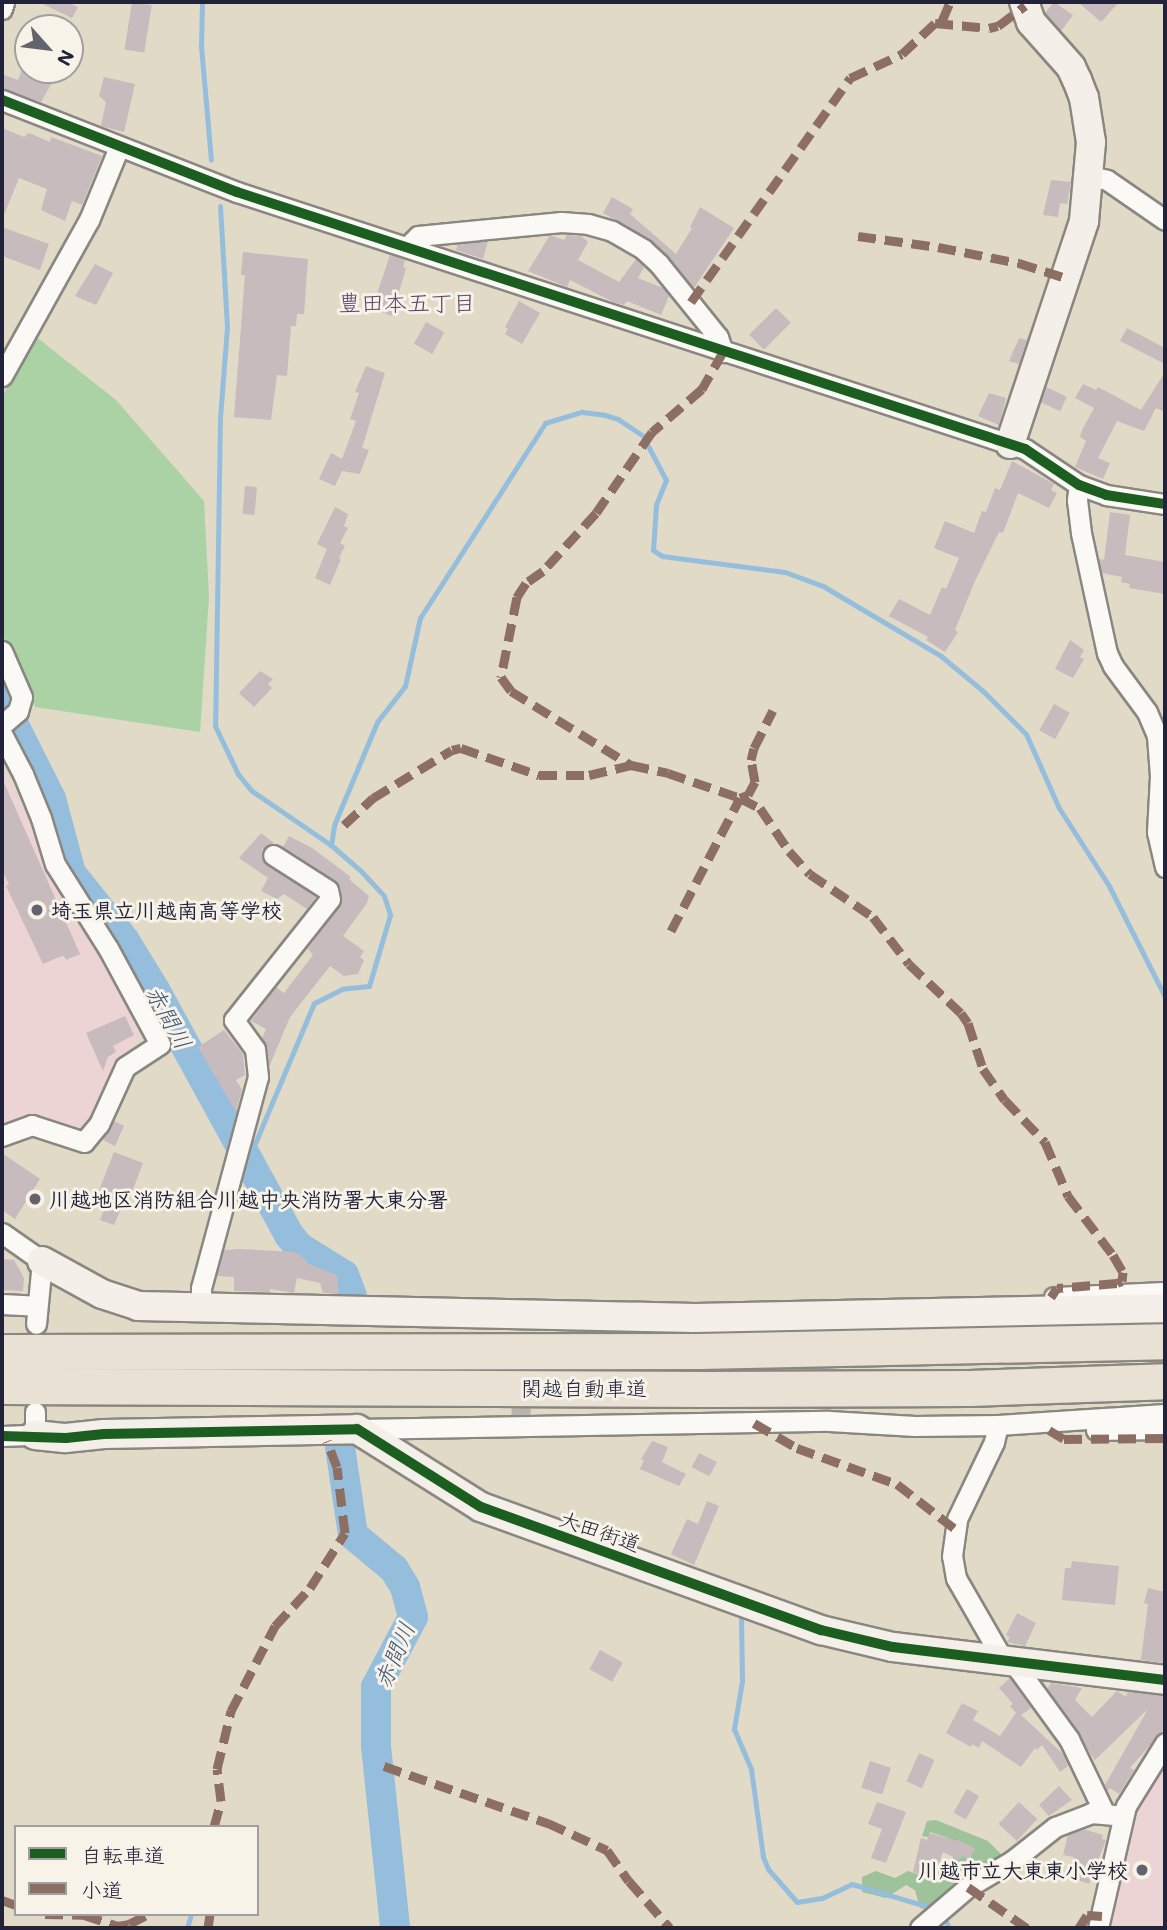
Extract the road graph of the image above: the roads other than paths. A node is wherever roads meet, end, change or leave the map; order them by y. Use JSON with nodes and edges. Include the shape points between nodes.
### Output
{"nodes":[{"id":1,"x":4,"y":2,"type":"edge"},
{"id":2,"x":1024,"y":2,"type":"edge"},
{"id":3,"x":2,"y":9,"type":"edge"},
{"id":4,"x":2,"y":100,"type":"edge"},
{"id":5,"x":119,"y":147,"type":"junction"},
{"id":6,"x":1090,"y":176,"type":"junction"},
{"id":7,"x":1165,"y":220,"type":"edge"},
{"id":8,"x":408,"y":246,"type":"junction"},
{"id":9,"x":723,"y":352,"type":"junction"},
{"id":10,"x":2,"y":376,"type":"edge"},
{"id":11,"x":1010,"y":444,"type":"junction"},
{"id":12,"x":1079,"y":485,"type":"junction"},
{"id":13,"x":1165,"y":504,"type":"edge"},
{"id":14,"x":2,"y":651,"type":"edge"},
{"id":15,"x":2,"y":725,"type":"edge"},
{"id":16,"x":2,"y":734,"type":"edge"},
{"id":17,"x":273,"y":855,"type":"dead end"},
{"id":18,"x":1165,"y":867,"type":"edge"},
{"id":19,"x":2,"y":1136,"type":"edge"},
{"id":20,"x":2,"y":1233,"type":"edge"},
{"id":21,"x":42,"y":1261,"type":"junction"},
{"id":22,"x":1165,"y":1292,"type":"edge"},
{"id":23,"x":2,"y":1304,"type":"edge"},
{"id":24,"x":201,"y":1306,"type":"junction"},
{"id":25,"x":1165,"y":1308,"type":"edge"},
{"id":26,"x":993,"y":1312,"type":"junction"},
{"id":27,"x":1165,"y":1341,"type":"edge"},
{"id":28,"x":2,"y":1352,"type":"edge"},
{"id":29,"x":1165,"y":1381,"type":"edge"},
{"id":30,"x":2,"y":1386,"type":"edge"},
{"id":31,"x":1165,"y":1414,"type":"edge"},
{"id":32,"x":35,"y":1424,"type":"joint"},
{"id":33,"x":1002,"y":1425,"type":"junction"},
{"id":34,"x":357,"y":1429,"type":"junction"},
{"id":35,"x":1165,"y":1429,"type":"edge"},
{"id":36,"x":2,"y":1436,"type":"edge"},
{"id":37,"x":1008,"y":1661,"type":"junction"},
{"id":38,"x":1165,"y":1680,"type":"edge"},
{"id":39,"x":1165,"y":1743,"type":"edge"},
{"id":40,"x":1114,"y":1814,"type":"junction"},
{"id":41,"x":920,"y":1928,"type":"edge"},
{"id":42,"x":1098,"y":1928,"type":"edge"}],
"edges":[{"from":1,"to":3,"type":"street"},
{"from":2,"to":6,"type":"street","via":[[1031,22],[1071,67],[1084,98],[1091,142]]},
{"from":4,"to":5,"type":"street"},
{"from":5,"to":8,"type":"street","via":[[237,192]]},
{"from":5,"to":10,"type":"street","via":[[89,220]]},
{"from":6,"to":7,"type":"street","via":[[1107,180]]},
{"from":6,"to":11,"type":"street","via":[[1080,233]]},
{"from":8,"to":9,"type":"street"},
{"from":8,"to":9,"type":"street","via":[[418,236],[561,222],[612,231],[659,264],[718,337]]},
{"from":9,"to":11,"type":"street"},
{"from":11,"to":12,"type":"street"},
{"from":12,"to":13,"type":"street","via":[[1124,500]]},
{"from":12,"to":18,"type":"street","via":[[1081,533],[1107,653],[1147,712],[1157,736],[1157,832]]},
{"from":14,"to":15,"type":"street","via":[[22,697],[18,711]]},
{"from":16,"to":19,"type":"street","via":[[41,818],[55,864],[160,1044],[125,1067],[99,1124],[84,1142],[32,1125]]},
{"from":17,"to":24,"type":"street","via":[[328,890],[330,899],[234,1020],[255,1049],[258,1077],[201,1288]]},
{"from":20,"to":21,"type":"street"},
{"from":21,"to":23,"type":"street","via":[[36,1315]]},
{"from":21,"to":24,"type":"street","via":[[122,1302]]},
{"from":22,"to":26,"type":"street","via":[[1016,1300]]},
{"from":24,"to":26,"type":"street","via":[[523,1322]]},
{"from":25,"to":26,"type":"street"},
{"from":27,"to":28,"type":"highway","name":"関越自動車道","via":[[699,1351]]},
{"from":29,"to":30,"type":"highway","name":"関越自動車道","via":[[708,1390]]},
{"from":31,"to":33,"type":"street"},
{"from":32,"to":34,"type":"street","via":[[66,1438]]},
{"from":32,"to":36,"type":"street"},
{"from":33,"to":34,"type":"street","via":[[521,1420]]},
{"from":33,"to":35,"type":"street","via":[[1049,1430]]},
{"from":33,"to":37,"type":"street","via":[[957,1519],[952,1556],[956,1578]]},
{"from":34,"to":37,"type":"street","name":"大田街道","via":[[481,1507],[550,1534],[855,1640]]},
{"from":37,"to":38,"type":"street","name":"大田街道"},
{"from":37,"to":40,"type":"street","via":[[1069,1740]]},
{"from":39,"to":40,"type":"street"},
{"from":40,"to":41,"type":"street","via":[[1078,1817],[1055,1826],[1012,1861],[968,1887]]},
{"from":40,"to":42,"type":"street"}]}
